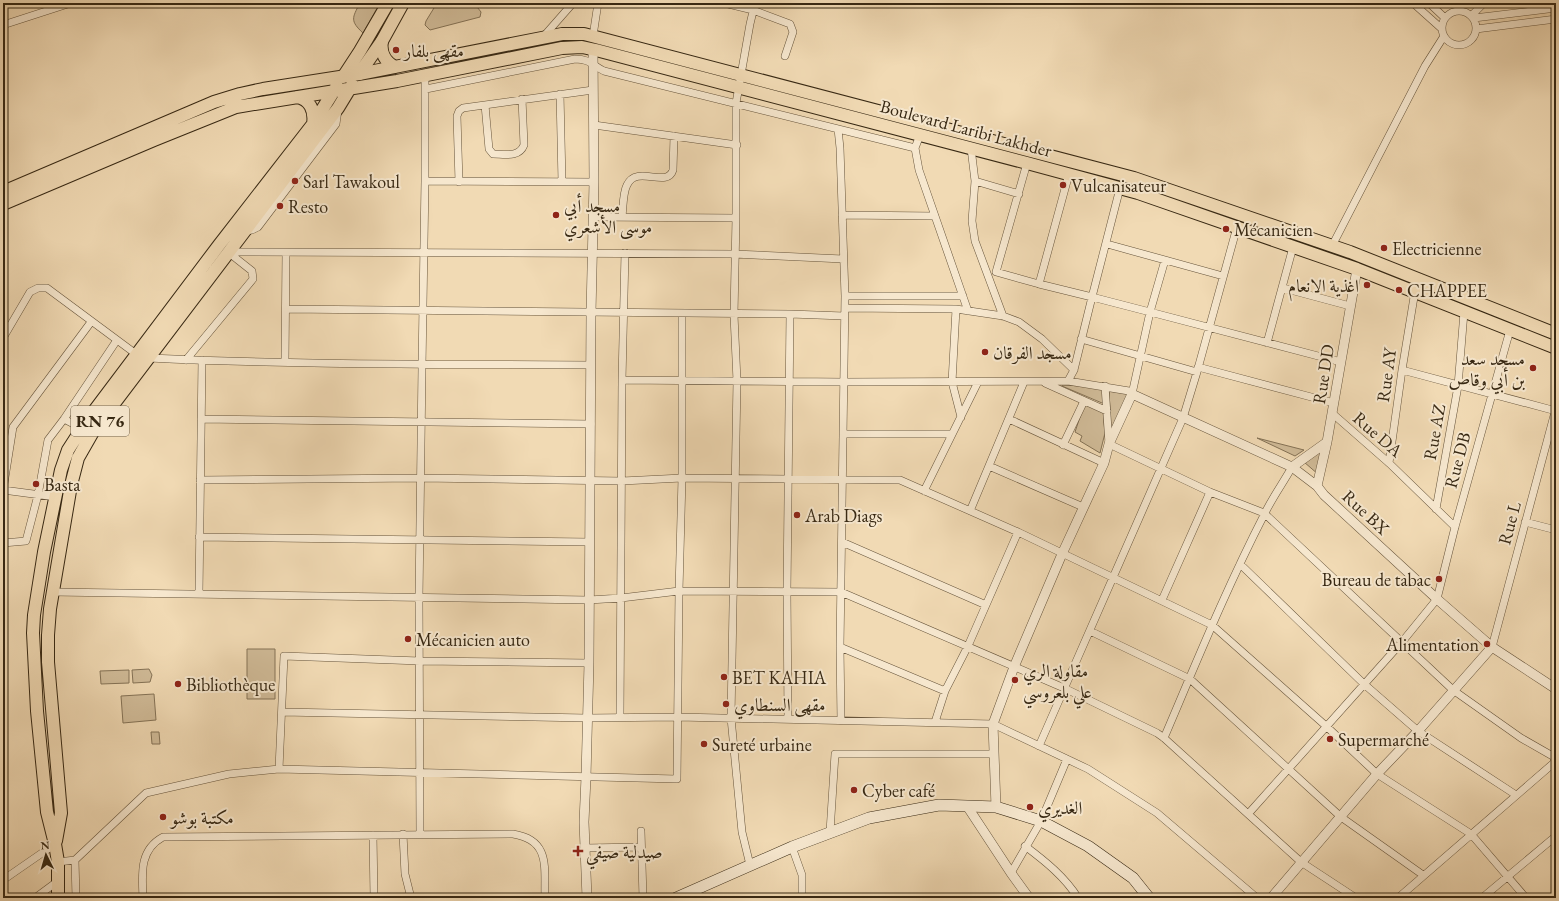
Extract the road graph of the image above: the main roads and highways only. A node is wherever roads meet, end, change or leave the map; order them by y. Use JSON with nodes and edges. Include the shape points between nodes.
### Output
{"nodes":[{"id":1,"x":388,"y":3,"type":"edge"},
{"id":2,"x":403,"y":3,"type":"edge"},
{"id":3,"x":382,"y":41,"type":"junction"},
{"id":4,"x":395,"y":67,"type":"junction"},
{"id":5,"x":359,"y":74,"type":"junction"},
{"id":6,"x":343,"y":77,"type":"junction"},
{"id":7,"x":350,"y":90,"type":"junction"},
{"id":8,"x":334,"y":92,"type":"junction"},
{"id":9,"x":297,"y":97,"type":"junction"},
{"id":10,"x":314,"y":124,"type":"junction"},
{"id":11,"x":3,"y":192,"type":"edge"},
{"id":12,"x":3,"y":204,"type":"edge"},
{"id":13,"x":223,"y":249,"type":"junction"},
{"id":14,"x":1361,"y":257,"type":"junction"},
{"id":15,"x":1357,"y":269,"type":"junction"},
{"id":16,"x":1556,"y":334,"type":"edge"},
{"id":17,"x":1556,"y":348,"type":"edge"},
{"id":18,"x":144,"y":358,"type":"junction"},
{"id":19,"x":56,"y":497,"type":"junction"},
{"id":20,"x":69,"y":498,"type":"junction"},
{"id":21,"x":38,"y":592,"type":"junction"},
{"id":22,"x":53,"y":592,"type":"junction"},
{"id":23,"x":56,"y":844,"type":"junction"},
{"id":24,"x":682,"y":897,"type":"edge"},
{"id":25,"x":58,"y":898,"type":"edge"},
{"id":26,"x":1149,"y":898,"type":"edge"}],
"edges":[{"from":1,"to":6,"type":"main road","number":"RN 76"},
{"from":2,"to":3,"type":"main road","number":"RN 76"},
{"from":3,"to":4,"type":"main road","via":[[383,55]]},
{"from":3,"to":5,"type":"main road","number":"RN 76"},
{"from":4,"to":5,"type":"main road","name":"Boulevard Laribi Lakhder"},
{"from":4,"to":14,"type":"main road","name":"Boulevard Laribi Lakhder","via":[[573,33],[593,36],[1113,172]]},
{"from":5,"to":6,"type":"main road","name":"Boulevard Laribi Lakhder"},
{"from":5,"to":7,"type":"main road","number":"RN 76"},
{"from":6,"to":8,"type":"main road","number":"RN 76"},
{"from":6,"to":11,"type":"main road","name":"Boulevard Laribi Lakhder","via":[[263,89],[214,102]]},
{"from":7,"to":8,"type":"main road","name":"Boulevard Laribi Lakhder"},
{"from":7,"to":13,"type":"main road","number":"RN 76","via":[[245,231]]},
{"from":7,"to":15,"type":"main road","name":"Boulevard Laribi Lakhder","via":[[562,48],[582,47],[1120,188]]},
{"from":8,"to":9,"type":"main road","name":"Boulevard Laribi Lakhder"},
{"from":8,"to":10,"type":"main road","number":"RN 76"},
{"from":9,"to":10,"type":"main road","via":[[311,106]]},
{"from":9,"to":12,"type":"main road","name":"Boulevard Laribi Lakhder","via":[[249,104],[220,112]]},
{"from":10,"to":13,"type":"main road","number":"RN 76"},
{"from":13,"to":18,"type":"main road","number":"RN 76"},
{"from":14,"to":15,"type":"main road"},
{"from":14,"to":16,"type":"main road","name":"Boulevard Laribi Lakhder"},
{"from":15,"to":17,"type":"main road","name":"Boulevard Laribi Lakhder"},
{"from":18,"to":19,"type":"main road","number":"RN 76","via":[[81,428],[68,450]]},
{"from":18,"to":20,"type":"main road","number":"RN 76","via":[[85,444],[78,458]]},
{"from":19,"to":20,"type":"main road"},
{"from":19,"to":21,"type":"main road","number":"RN 76"},
{"from":20,"to":22,"type":"main road","number":"RN 76"},
{"from":21,"to":22,"type":"main road"},
{"from":21,"to":23,"type":"main road","number":"RN 76","via":[[33,633],[34,668],[47,812]]},
{"from":22,"to":23,"type":"main road","number":"RN 76","via":[[48,662],[61,813]]},
{"from":23,"to":25,"type":"main road","number":"RN 76"},
{"from":24,"to":26,"type":"main road","via":[[792,847],[869,818],[939,805],[996,807],[1041,821],[1088,846],[1132,878]]}]}
